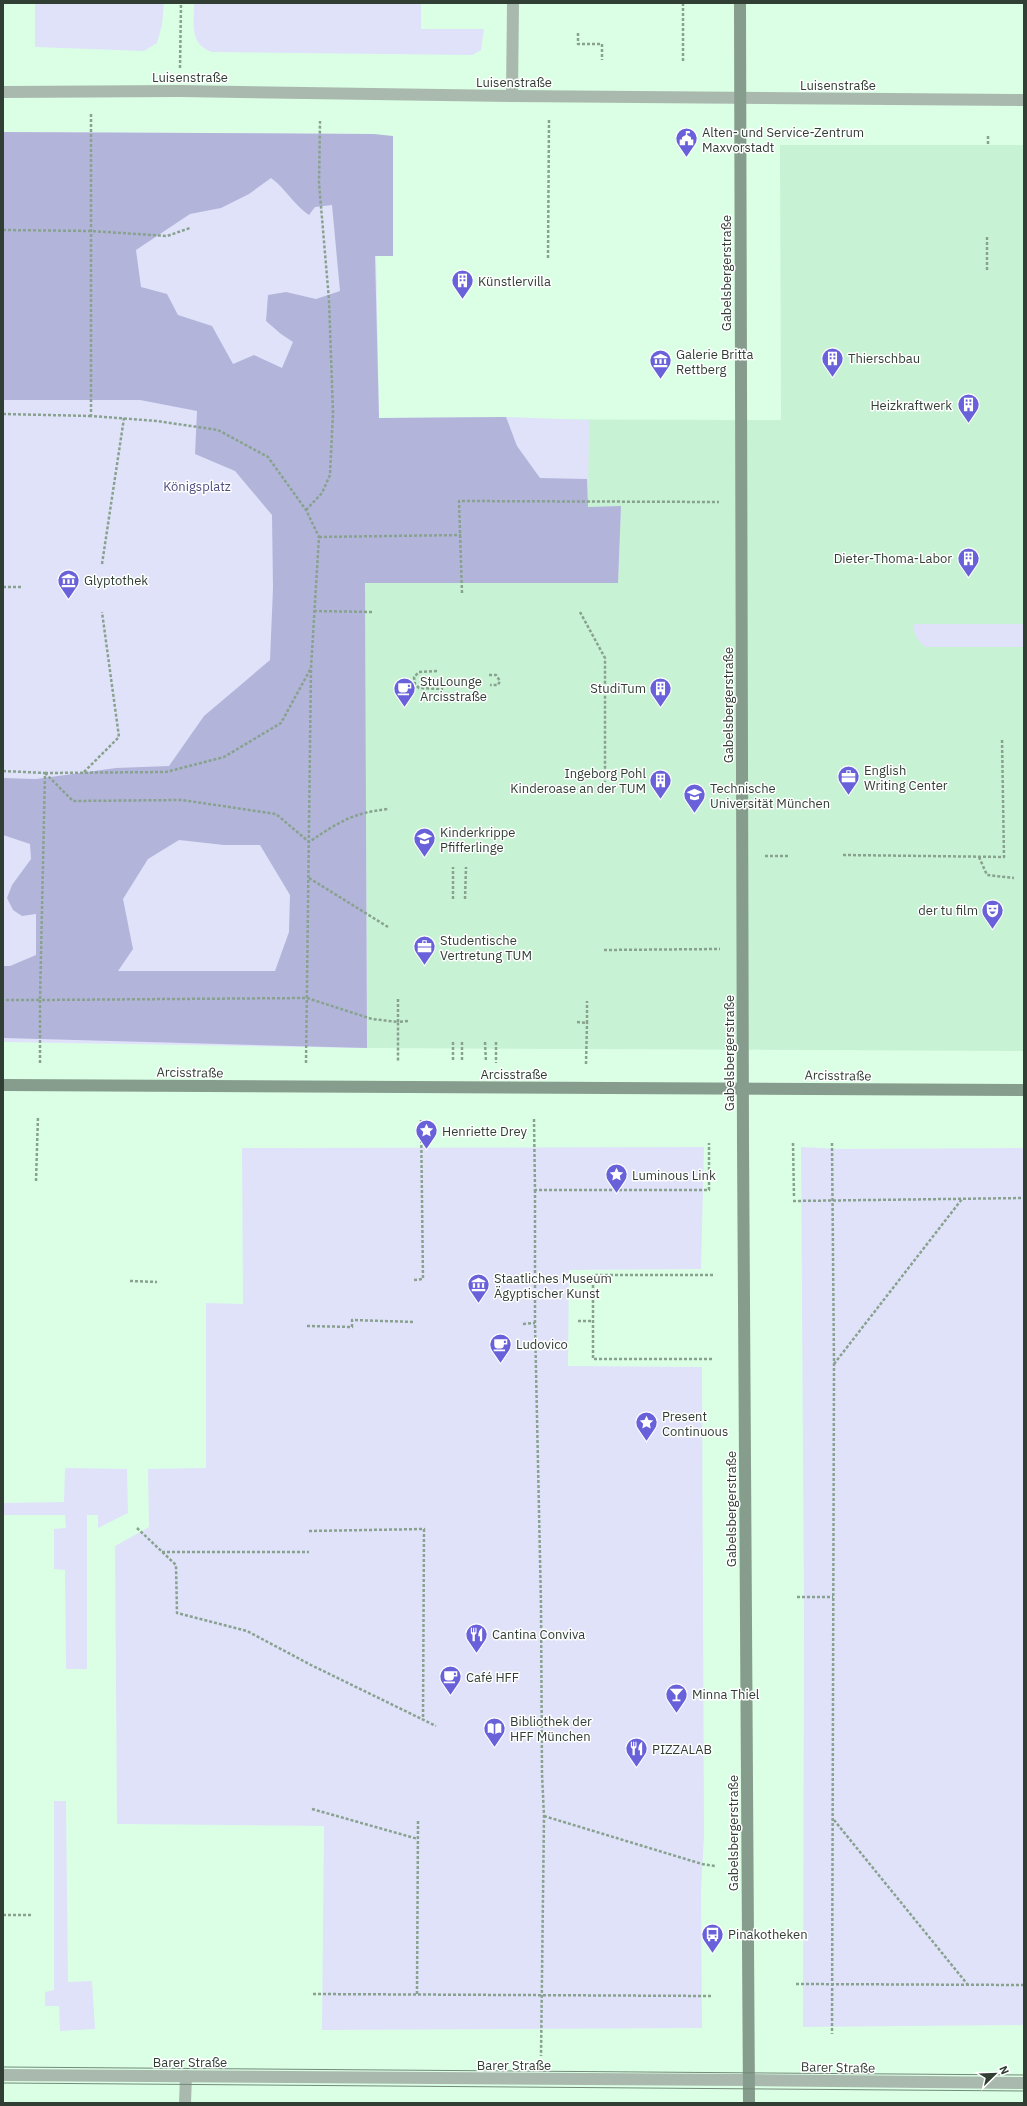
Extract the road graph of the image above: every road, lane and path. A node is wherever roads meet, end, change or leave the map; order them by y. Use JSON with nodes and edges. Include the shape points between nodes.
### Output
{"nodes":[{"id":1,"x":181,"y":3,"type":"edge"},
{"id":2,"x":513,"y":3,"type":"edge"},
{"id":3,"x":683,"y":3,"type":"edge"},
{"id":4,"x":740,"y":3,"type":"edge"},
{"id":5,"x":578,"y":33,"type":"dead end"},
{"id":6,"x":602,"y":60,"type":"dead end"},
{"id":7,"x":683,"y":61,"type":"dead end"},
{"id":8,"x":179,"y":91,"type":"junction"},
{"id":9,"x":3,"y":92,"type":"edge"},
{"id":10,"x":512,"y":96,"type":"junction"},
{"id":11,"x":549,"y":96,"type":"junction"},
{"id":12,"x":739,"y":98,"type":"junction"},
{"id":13,"x":1024,"y":100,"type":"edge"},
{"id":14,"x":91,"y":113,"type":"dead end"},
{"id":15,"x":320,"y":120,"type":"dead end"},
{"id":16,"x":988,"y":136,"type":"dead end"},
{"id":17,"x":988,"y":145,"type":"dead end"},
{"id":18,"x":190,"y":228,"type":"dead end"},
{"id":19,"x":3,"y":230,"type":"edge"},
{"id":20,"x":91,"y":231,"type":"junction"},
{"id":21,"x":987,"y":236,"type":"dead end"},
{"id":22,"x":548,"y":258,"type":"dead end"},
{"id":23,"x":987,"y":270,"type":"dead end"},
{"id":24,"x":3,"y":414,"type":"edge"},
{"id":25,"x":92,"y":416,"type":"junction"},
{"id":26,"x":124,"y":418,"type":"junction"},
{"id":27,"x":741,"y":502,"type":"junction"},
{"id":28,"x":306,"y":510,"type":"junction"},
{"id":29,"x":461,"y":535,"type":"junction"},
{"id":30,"x":319,"y":537,"type":"junction"},
{"id":31,"x":102,"y":564,"type":"dead end"},
{"id":32,"x":3,"y":587,"type":"edge"},
{"id":33,"x":23,"y":587,"type":"dead end"},
{"id":34,"x":462,"y":593,"type":"dead end"},
{"id":35,"x":314,"y":611,"type":"junction"},
{"id":36,"x":102,"y":612,"type":"dead end"},
{"id":37,"x":373,"y":612,"type":"dead end"},
{"id":38,"x":580,"y":612,"type":"dead end"},
{"id":39,"x":311,"y":668,"type":"junction"},
{"id":40,"x":437,"y":671,"type":"dead end"},
{"id":41,"x":489,"y":675,"type":"dead end"},
{"id":42,"x":490,"y":685,"type":"dead end"},
{"id":43,"x":443,"y":689,"type":"dead end"},
{"id":44,"x":1002,"y":739,"type":"dead end"},
{"id":45,"x":3,"y":771,"type":"edge"},
{"id":46,"x":83,"y":772,"type":"junction"},
{"id":47,"x":45,"y":773,"type":"junction"},
{"id":48,"x":605,"y":782,"type":"dead end"},
{"id":49,"x":388,"y":809,"type":"dead end"},
{"id":50,"x":309,"y":842,"type":"junction"},
{"id":51,"x":843,"y":855,"type":"dead end"},
{"id":52,"x":979,"y":856,"type":"junction"},
{"id":53,"x":453,"y":867,"type":"dead end"},
{"id":54,"x":466,"y":867,"type":"dead end"},
{"id":55,"x":308,"y":878,"type":"junction"},
{"id":56,"x":1014,"y":878,"type":"dead end"},
{"id":57,"x":453,"y":899,"type":"dead end"},
{"id":58,"x":466,"y":899,"type":"dead end"},
{"id":59,"x":388,"y":927,"type":"dead end"},
{"id":60,"x":742,"y":948,"type":"junction"},
{"id":61,"x":604,"y":950,"type":"dead end"},
{"id":62,"x":307,"y":998,"type":"junction"},
{"id":63,"x":398,"y":999,"type":"dead end"},
{"id":64,"x":3,"y":1000,"type":"edge"},
{"id":65,"x":40,"y":1000,"type":"junction"},
{"id":66,"x":587,"y":1001,"type":"dead end"},
{"id":67,"x":408,"y":1021,"type":"dead end"},
{"id":68,"x":398,"y":1022,"type":"junction"},
{"id":69,"x":577,"y":1022,"type":"dead end"},
{"id":70,"x":587,"y":1023,"type":"junction"},
{"id":71,"x":452,"y":1042,"type":"dead end"},
{"id":72,"x":462,"y":1042,"type":"dead end"},
{"id":73,"x":485,"y":1042,"type":"dead end"},
{"id":74,"x":496,"y":1042,"type":"dead end"},
{"id":75,"x":398,"y":1061,"type":"dead end"},
{"id":76,"x":453,"y":1062,"type":"dead end"},
{"id":77,"x":462,"y":1062,"type":"dead end"},
{"id":78,"x":486,"y":1062,"type":"dead end"},
{"id":79,"x":496,"y":1063,"type":"dead end"},
{"id":80,"x":586,"y":1064,"type":"dead end"},
{"id":81,"x":3,"y":1085,"type":"edge"},
{"id":82,"x":40,"y":1085,"type":"junction"},
{"id":83,"x":306,"y":1086,"type":"junction"},
{"id":84,"x":743,"y":1088,"type":"junction"},
{"id":85,"x":1024,"y":1090,"type":"edge"},
{"id":86,"x":38,"y":1116,"type":"dead end"},
{"id":87,"x":421,"y":1119,"type":"dead end"},
{"id":88,"x":534,"y":1120,"type":"dead end"},
{"id":89,"x":709,"y":1143,"type":"dead end"},
{"id":90,"x":793,"y":1143,"type":"dead end"},
{"id":91,"x":832,"y":1143,"type":"dead end"},
{"id":92,"x":36,"y":1180,"type":"dead end"},
{"id":93,"x":535,"y":1190,"type":"junction"},
{"id":94,"x":794,"y":1197,"type":"dead end"},
{"id":95,"x":963,"y":1198,"type":"junction"},
{"id":96,"x":1024,"y":1198,"type":"edge"},
{"id":97,"x":793,"y":1201,"type":"dead end"},
{"id":98,"x":833,"y":1201,"type":"junction"},
{"id":99,"x":713,"y":1276,"type":"dead end"},
{"id":100,"x":414,"y":1280,"type":"dead end"},
{"id":101,"x":130,"y":1281,"type":"dead end"},
{"id":102,"x":157,"y":1282,"type":"dead end"},
{"id":103,"x":578,"y":1321,"type":"dead end"},
{"id":104,"x":593,"y":1321,"type":"junction"},
{"id":105,"x":416,"y":1322,"type":"dead end"},
{"id":106,"x":535,"y":1323,"type":"junction"},
{"id":107,"x":523,"y":1324,"type":"dead end"},
{"id":108,"x":307,"y":1326,"type":"dead end"},
{"id":109,"x":713,"y":1359,"type":"dead end"},
{"id":110,"x":834,"y":1364,"type":"junction"},
{"id":111,"x":137,"y":1528,"type":"dead end"},
{"id":112,"x":309,"y":1531,"type":"dead end"},
{"id":113,"x":162,"y":1552,"type":"junction"},
{"id":114,"x":309,"y":1552,"type":"dead end"},
{"id":115,"x":797,"y":1597,"type":"dead end"},
{"id":116,"x":833,"y":1597,"type":"junction"},
{"id":117,"x":423,"y":1720,"type":"junction"},
{"id":118,"x":436,"y":1726,"type":"dead end"},
{"id":119,"x":312,"y":1809,"type":"dead end"},
{"id":120,"x":544,"y":1816,"type":"junction"},
{"id":121,"x":833,"y":1819,"type":"junction"},
{"id":122,"x":418,"y":1821,"type":"dead end"},
{"id":123,"x":418,"y":1839,"type":"junction"},
{"id":124,"x":715,"y":1866,"type":"dead end"},
{"id":125,"x":33,"y":1915,"type":"dead end"},
{"id":126,"x":3,"y":1916,"type":"edge"},
{"id":127,"x":796,"y":1984,"type":"dead end"},
{"id":128,"x":832,"y":1984,"type":"junction"},
{"id":129,"x":1024,"y":1985,"type":"edge"},
{"id":130,"x":968,"y":1986,"type":"junction"},
{"id":131,"x":313,"y":1994,"type":"dead end"},
{"id":132,"x":417,"y":1994,"type":"junction"},
{"id":133,"x":541,"y":1994,"type":"junction"},
{"id":134,"x":712,"y":1996,"type":"dead end"},
{"id":135,"x":832,"y":2034,"type":"dead end"},
{"id":136,"x":3,"y":2075,"type":"edge"},
{"id":137,"x":186,"y":2076,"type":"junction"},
{"id":138,"x":540,"y":2079,"type":"junction"},
{"id":139,"x":749,"y":2080,"type":"junction"},
{"id":140,"x":1024,"y":2083,"type":"edge"},
{"id":141,"x":186,"y":2103,"type":"edge"},
{"id":142,"x":749,"y":2103,"type":"edge"}],
"edges":[{"from":1,"to":8,"type":"path"},
{"from":2,"to":10,"type":"street"},
{"from":3,"to":7,"type":"path"},
{"from":4,"to":12,"type":"main road","name":"Gabelsbergerstraße"},
{"from":5,"to":6,"type":"path","via":[[578,44],[602,44]]},
{"from":8,"to":9,"type":"street","name":"Luisenstraße"},
{"from":8,"to":10,"type":"street","name":"Luisenstraße"},
{"from":10,"to":11,"type":"street","name":"Luisenstraße"},
{"from":11,"to":12,"type":"street","name":"Luisenstraße"},
{"from":11,"to":22,"type":"path"},
{"from":12,"to":13,"type":"street","name":"Luisenstraße"},
{"from":12,"to":27,"type":"main road","name":"Gabelsbergerstraße"},
{"from":14,"to":20,"type":"path"},
{"from":15,"to":28,"type":"path","via":[[319,183],[329,300],[333,413],[330,475],[322,493]]},
{"from":16,"to":17,"type":"path"},
{"from":18,"to":20,"type":"path","via":[[167,236]]},
{"from":19,"to":20,"type":"path"},
{"from":20,"to":25,"type":"path"},
{"from":21,"to":23,"type":"path"},
{"from":24,"to":25,"type":"path"},
{"from":25,"to":26,"type":"path"},
{"from":26,"to":28,"type":"path","via":[[218,430],[268,457]]},
{"from":26,"to":31,"type":"path"},
{"from":27,"to":29,"type":"path","via":[[459,501]]},
{"from":27,"to":60,"type":"main road","name":"Gabelsbergerstraße"},
{"from":28,"to":30,"type":"path"},
{"from":29,"to":30,"type":"path"},
{"from":29,"to":34,"type":"path"},
{"from":30,"to":35,"type":"path"},
{"from":32,"to":33,"type":"path"},
{"from":35,"to":37,"type":"path"},
{"from":35,"to":39,"type":"path"},
{"from":36,"to":46,"type":"path","via":[[119,737]]},
{"from":38,"to":48,"type":"path","via":[[605,658]]},
{"from":39,"to":46,"type":"path","via":[[281,723],[224,757],[166,772]]},
{"from":39,"to":50,"type":"path"},
{"from":40,"to":43,"type":"path","via":[[419,672],[414,677],[414,684],[419,688]]},
{"from":41,"to":42,"type":"path","via":[[496,674],[500,681],[498,685]]},
{"from":44,"to":52,"type":"path","via":[[1004,857]]},
{"from":45,"to":47,"type":"path"},
{"from":46,"to":47,"type":"path"},
{"from":47,"to":50,"type":"path","via":[[72,801],[182,800],[276,814]]},
{"from":47,"to":65,"type":"path"},
{"from":49,"to":50,"type":"path","via":[[364,812],[339,822]]},
{"from":50,"to":55,"type":"path"},
{"from":51,"to":52,"type":"path"},
{"from":52,"to":56,"type":"path","via":[[987,875]]},
{"from":53,"to":57,"type":"path"},
{"from":54,"to":58,"type":"path"},
{"from":55,"to":59,"type":"path"},
{"from":55,"to":62,"type":"path"},
{"from":60,"to":61,"type":"path"},
{"from":60,"to":84,"type":"main road","name":"Gabelsbergerstraße"},
{"from":62,"to":65,"type":"path"},
{"from":62,"to":68,"type":"path","via":[[372,1019]]},
{"from":62,"to":83,"type":"path"},
{"from":63,"to":68,"type":"path"},
{"from":64,"to":65,"type":"path"},
{"from":65,"to":82,"type":"path"},
{"from":66,"to":70,"type":"path"},
{"from":67,"to":68,"type":"path"},
{"from":68,"to":75,"type":"path"},
{"from":69,"to":70,"type":"path"},
{"from":70,"to":80,"type":"path"},
{"from":71,"to":76,"type":"path"},
{"from":72,"to":77,"type":"path"},
{"from":73,"to":78,"type":"path"},
{"from":74,"to":79,"type":"path"},
{"from":81,"to":82,"type":"main road","name":"Arcisstraße"},
{"from":82,"to":83,"type":"main road","name":"Arcisstraße"},
{"from":83,"to":84,"type":"main road","name":"Arcisstraße"},
{"from":84,"to":85,"type":"main road","name":"Arcisstraße"},
{"from":84,"to":139,"type":"main road","name":"Gabelsbergerstraße"},
{"from":86,"to":92,"type":"path"},
{"from":87,"to":100,"type":"path","via":[[423,1279]]},
{"from":88,"to":93,"type":"path"},
{"from":89,"to":93,"type":"path","via":[[709,1190]]},
{"from":90,"to":94,"type":"path"},
{"from":91,"to":98,"type":"path"},
{"from":93,"to":106,"type":"path"},
{"from":95,"to":96,"type":"path"},
{"from":95,"to":98,"type":"path"},
{"from":95,"to":110,"type":"path"},
{"from":97,"to":98,"type":"path"},
{"from":98,"to":110,"type":"path"},
{"from":99,"to":104,"type":"path","via":[[593,1276]]},
{"from":101,"to":102,"type":"path"},
{"from":103,"to":104,"type":"path"},
{"from":104,"to":109,"type":"path","via":[[593,1359]]},
{"from":105,"to":108,"type":"path","via":[[352,1320],[352,1327]]},
{"from":106,"to":107,"type":"path"},
{"from":106,"to":120,"type":"path"},
{"from":110,"to":116,"type":"path"},
{"from":111,"to":113,"type":"path"},
{"from":112,"to":117,"type":"path","via":[[424,1529]]},
{"from":113,"to":114,"type":"path"},
{"from":113,"to":117,"type":"path","via":[[176,1565],[177,1613],[247,1631]]},
{"from":115,"to":116,"type":"path"},
{"from":116,"to":121,"type":"path"},
{"from":117,"to":118,"type":"path"},
{"from":119,"to":123,"type":"path"},
{"from":120,"to":124,"type":"path"},
{"from":120,"to":133,"type":"path"},
{"from":121,"to":128,"type":"path"},
{"from":121,"to":130,"type":"path"},
{"from":122,"to":123,"type":"path"},
{"from":123,"to":132,"type":"path"},
{"from":125,"to":126,"type":"path"},
{"from":127,"to":128,"type":"path"},
{"from":128,"to":130,"type":"path"},
{"from":128,"to":135,"type":"path"},
{"from":129,"to":130,"type":"path"},
{"from":131,"to":132,"type":"path"},
{"from":132,"to":133,"type":"path"},
{"from":133,"to":134,"type":"path"},
{"from":133,"to":138,"type":"path"},
{"from":136,"to":137,"type":"street","name":"Barer Straße"},
{"from":137,"to":138,"type":"street","name":"Barer Straße"},
{"from":137,"to":141,"type":"street"},
{"from":138,"to":139,"type":"street","name":"Barer Straße"},
{"from":139,"to":140,"type":"street","name":"Barer Straße"},
{"from":139,"to":142,"type":"main road","name":"Gabelsbergerstraße"}]}
